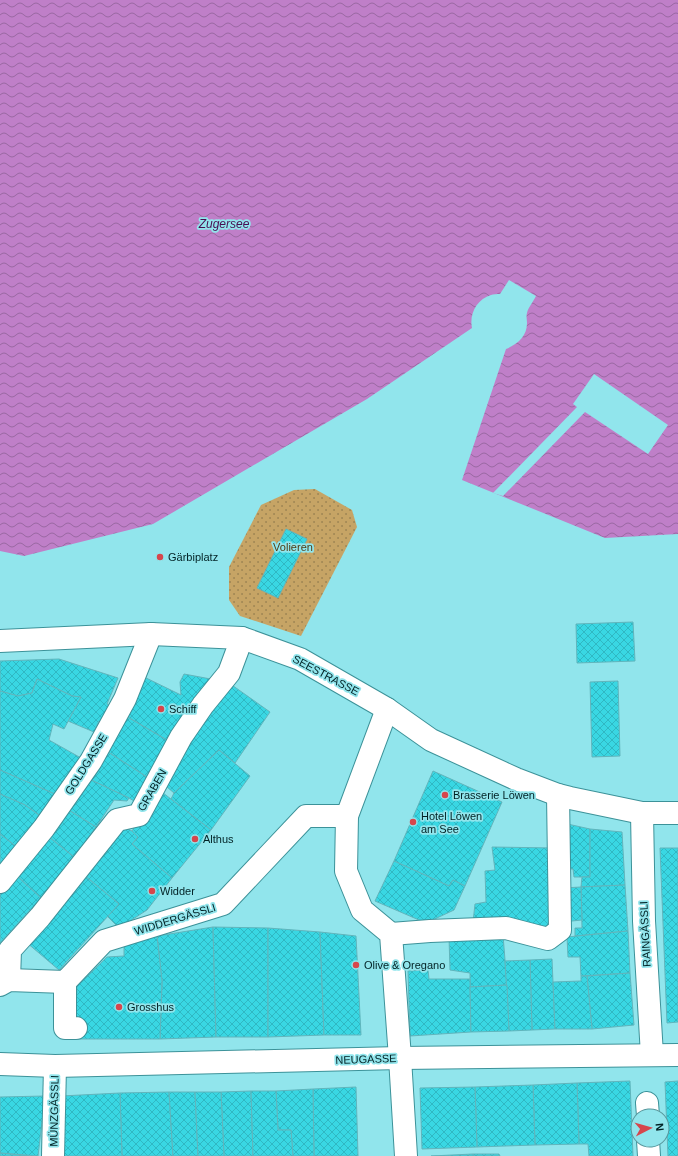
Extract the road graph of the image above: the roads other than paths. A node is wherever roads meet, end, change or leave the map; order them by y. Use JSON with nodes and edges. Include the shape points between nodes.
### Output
{"nodes":[{"id":1,"x":151,"y":634,"type":"junction"},
{"id":2,"x":242,"y":638,"type":"junction"},
{"id":3,"x":0,"y":641,"type":"edge"},
{"id":4,"x":387,"y":709,"type":"junction"},
{"id":5,"x":558,"y":795,"type":"junction"},
{"id":6,"x":642,"y":813,"type":"junction"},
{"id":7,"x":678,"y":813,"type":"edge"},
{"id":8,"x":347,"y":816,"type":"junction"},
{"id":9,"x":0,"y":882,"type":"edge"},
{"id":10,"x":391,"y":934,"type":"junction"},
{"id":11,"x":65,"y":982,"type":"junction"},
{"id":12,"x":4,"y":983,"type":"edge"},
{"id":13,"x":76,"y":1028,"type":"dead end"},
{"id":14,"x":652,"y":1055,"type":"junction"},
{"id":15,"x":678,"y":1055,"type":"edge"},
{"id":16,"x":400,"y":1058,"type":"junction"},
{"id":17,"x":0,"y":1064,"type":"edge"},
{"id":18,"x":55,"y":1066,"type":"junction"},
{"id":19,"x":53,"y":1156,"type":"edge"},
{"id":20,"x":406,"y":1156,"type":"edge"}],
"edges":[{"from":1,"to":2,"type":"street","name":"SEESTRASSE"},
{"from":1,"to":3,"type":"street","name":"SEESTRASSE"},
{"from":1,"to":9,"type":"street","name":"GOLDGASSE","via":[[125,699],[90,761],[44,828]]},
{"from":2,"to":4,"type":"street","name":"SEESTRASSE","via":[[300,659]]},
{"from":2,"to":12,"type":"street","name":"GRABEN","via":[[229,673],[181,737],[139,815],[117,820],[40,917],[10,950]]},
{"from":4,"to":5,"type":"street","name":"SEESTRASSE","via":[[431,740],[516,779]]},
{"from":4,"to":8,"type":"street"},
{"from":5,"to":6,"type":"street","name":"SEESTRASSE"},
{"from":5,"to":10,"type":"street","via":[[560,930],[548,940],[506,928]]},
{"from":6,"to":7,"type":"street","name":"SEESTRASSE"},
{"from":6,"to":14,"type":"street","name":"RAINGÄSSLI","via":[[644,921]]},
{"from":8,"to":10,"type":"street","via":[[346,871],[362,910]]},
{"from":8,"to":11,"type":"street","name":"WIDDERGÄSSLI","via":[[306,816],[223,904],[104,941]]},
{"from":10,"to":16,"type":"street"},
{"from":11,"to":12,"type":"street"},
{"from":11,"to":13,"type":"street","via":[[65,1028]]},
{"from":14,"to":15,"type":"street","name":"NEUGASSE"},
{"from":14,"to":16,"type":"street","name":"NEUGASSE"},
{"from":16,"to":18,"type":"street","name":"NEUGASSE"},
{"from":16,"to":20,"type":"street"},
{"from":17,"to":18,"type":"street","name":"NEUGASSE"},
{"from":18,"to":19,"type":"street","name":"MÜNZGÄSSLI"}]}
